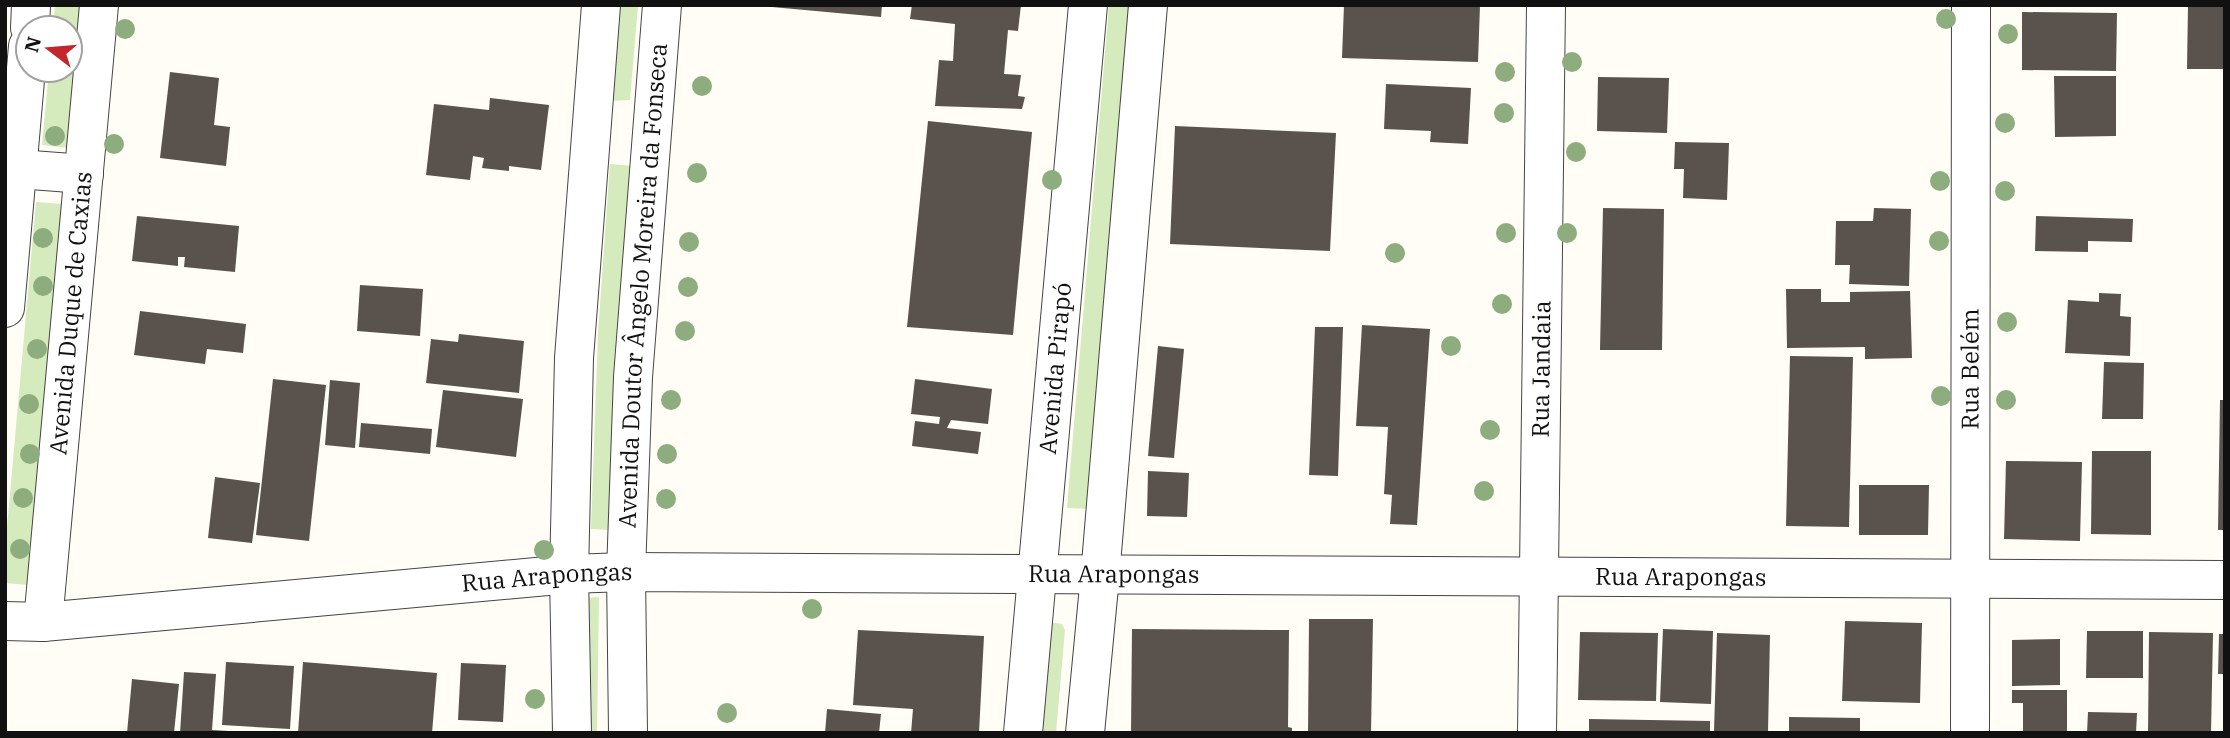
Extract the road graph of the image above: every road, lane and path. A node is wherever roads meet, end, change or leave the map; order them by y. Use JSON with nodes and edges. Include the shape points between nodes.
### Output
{"nodes":[{"id":1,"x":99,"y":5,"type":"edge"},
{"id":2,"x":601,"y":5,"type":"edge"},
{"id":3,"x":662,"y":5,"type":"edge"},
{"id":4,"x":1088,"y":5,"type":"edge"},
{"id":5,"x":1148,"y":5,"type":"edge"},
{"id":6,"x":1546,"y":5,"type":"edge"},
{"id":7,"x":1971,"y":5,"type":"edge"},
{"id":8,"x":23,"y":84,"type":"edge"},
{"id":9,"x":592,"y":124,"type":"junction"},
{"id":10,"x":654,"y":128,"type":"junction"},
{"id":11,"x":12,"y":169,"type":"edge"},
{"id":12,"x":84,"y":174,"type":"junction"},
{"id":13,"x":5,"y":308,"type":"edge"},
{"id":14,"x":626,"y":572,"type":"junction"},
{"id":15,"x":569,"y":574,"type":"junction"},
{"id":16,"x":1038,"y":576,"type":"junction"},
{"id":17,"x":1100,"y":576,"type":"junction"},
{"id":18,"x":1539,"y":578,"type":"junction"},
{"id":19,"x":1970,"y":579,"type":"junction"},
{"id":20,"x":2225,"y":580,"type":"edge"},
{"id":21,"x":5,"y":621,"type":"edge"},
{"id":22,"x":43,"y":622,"type":"junction"},
{"id":23,"x":572,"y":733,"type":"edge"},
{"id":24,"x":628,"y":733,"type":"edge"},
{"id":25,"x":1023,"y":733,"type":"edge"},
{"id":26,"x":1085,"y":733,"type":"edge"},
{"id":27,"x":1536,"y":733,"type":"edge"},
{"id":28,"x":1970,"y":733,"type":"edge"}],
"edges":[{"from":1,"to":12,"type":"street","name":"Avenida Duque de Caxias"},
{"from":2,"to":9,"type":"street"},
{"from":3,"to":10,"type":"street","name":"Avenida Doutor Ângelo Moreira da Fonseca"},
{"from":4,"to":16,"type":"street","name":"Avenida Pirapó"},
{"from":5,"to":17,"type":"street"},
{"from":6,"to":18,"type":"street","name":"Rua Jandaia"},
{"from":7,"to":19,"type":"street","name":"Rua Belém"},
{"from":8,"to":11,"type":"street"},
{"from":9,"to":10,"type":"street"},
{"from":9,"to":15,"type":"street","via":[[574,358]]},
{"from":10,"to":14,"type":"street","name":"Avenida Doutor Ângelo Moreira da Fonseca","via":[[633,377]]},
{"from":11,"to":12,"type":"street"},
{"from":11,"to":13,"type":"street"},
{"from":12,"to":22,"type":"street","name":"Avenida Duque de Caxias"},
{"from":14,"to":15,"type":"street","name":"Rua Arapongas"},
{"from":14,"to":16,"type":"street","name":"Rua Arapongas"},
{"from":14,"to":24,"type":"street","name":"Avenida Doutor Ângelo Moreira da Fonseca"},
{"from":15,"to":22,"type":"street","name":"Rua Arapongas"},
{"from":15,"to":23,"type":"street"},
{"from":16,"to":17,"type":"street","name":"Rua Arapongas"},
{"from":16,"to":25,"type":"street","name":"Avenida Pirapó"},
{"from":17,"to":18,"type":"street","name":"Rua Arapongas"},
{"from":17,"to":26,"type":"street"},
{"from":18,"to":19,"type":"street","name":"Rua Arapongas"},
{"from":18,"to":27,"type":"street","name":"Rua Jandaia"},
{"from":19,"to":20,"type":"street","name":"Rua Arapongas"},
{"from":19,"to":28,"type":"street","name":"Rua Belém"},
{"from":21,"to":22,"type":"street","name":"Rua Arapongas"}]}
